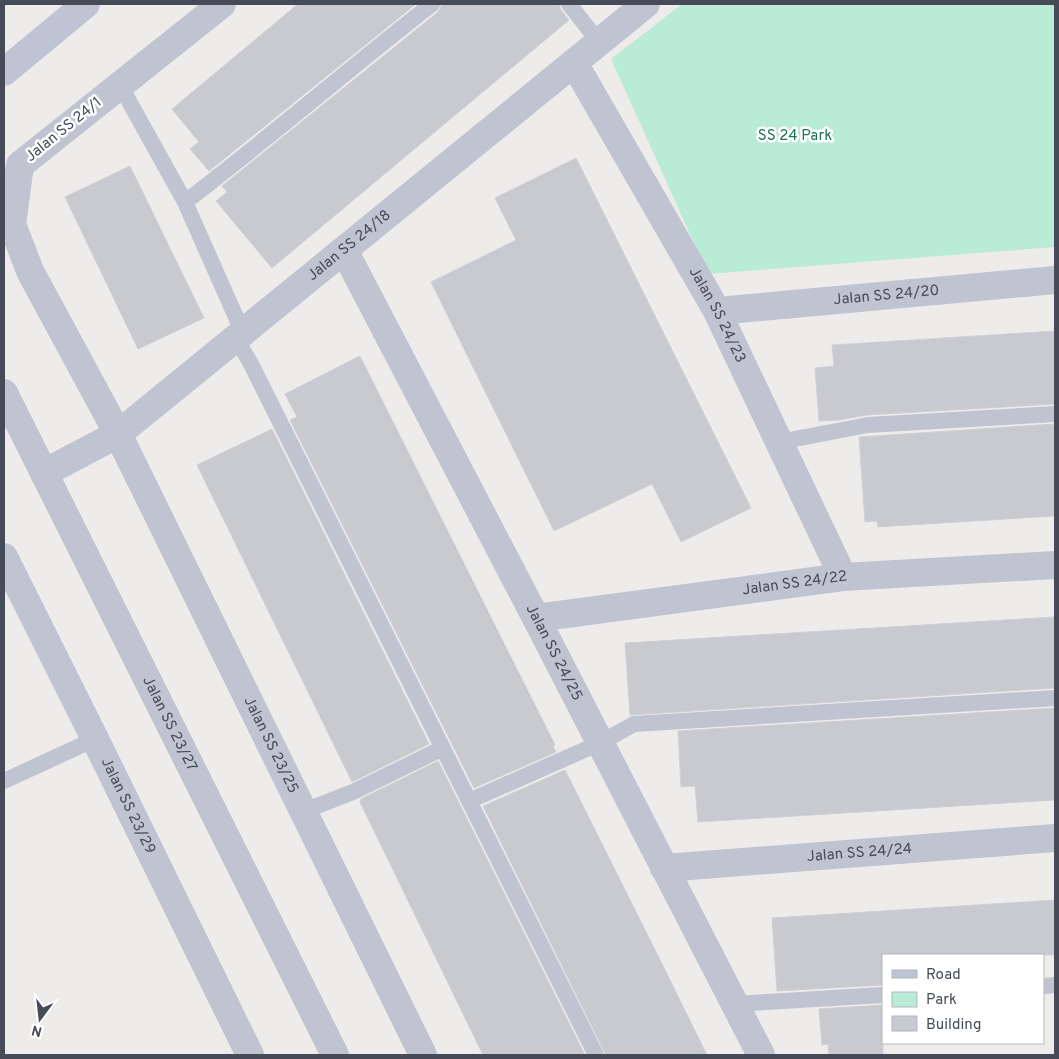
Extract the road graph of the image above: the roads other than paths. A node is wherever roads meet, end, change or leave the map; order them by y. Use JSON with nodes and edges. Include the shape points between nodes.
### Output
{"nodes":[{"id":1,"x":86,"y":4,"type":"edge"},
{"id":2,"x":222,"y":4,"type":"edge"},
{"id":3,"x":432,"y":4,"type":"edge"},
{"id":4,"x":569,"y":4,"type":"edge"},
{"id":5,"x":646,"y":4,"type":"edge"},
{"id":6,"x":599,"y":42,"type":"junction"},
{"id":7,"x":574,"y":63,"type":"junction"},
{"id":8,"x":4,"y":72,"type":"edge"},
{"id":9,"x":120,"y":85,"type":"junction"},
{"id":10,"x":185,"y":202,"type":"junction"},
{"id":11,"x":344,"y":250,"type":"junction"},
{"id":12,"x":1055,"y":280,"type":"edge"},
{"id":13,"x":717,"y":311,"type":"junction"},
{"id":14,"x":240,"y":336,"type":"junction"},
{"id":15,"x":4,"y":393,"type":"edge"},
{"id":16,"x":1055,"y":414,"type":"edge"},
{"id":17,"x":118,"y":434,"type":"junction"},
{"id":18,"x":779,"y":442,"type":"junction"},
{"id":19,"x":44,"y":473,"type":"junction"},
{"id":20,"x":4,"y":558,"type":"edge"},
{"id":21,"x":1055,"y":565,"type":"edge"},
{"id":22,"x":843,"y":578,"type":"junction"},
{"id":23,"x":536,"y":618,"type":"junction"},
{"id":24,"x":1055,"y":698,"type":"edge"},
{"id":25,"x":96,"y":739,"type":"junction"},
{"id":26,"x":600,"y":743,"type":"junction"},
{"id":27,"x":443,"y":748,"type":"junction"},
{"id":28,"x":4,"y":781,"type":"edge"},
{"id":29,"x":469,"y":801,"type":"junction"},
{"id":30,"x":304,"y":811,"type":"junction"},
{"id":31,"x":1055,"y":838,"type":"edge"},
{"id":32,"x":664,"y":868,"type":"junction"},
{"id":33,"x":882,"y":995,"type":"edge"},
{"id":34,"x":734,"y":1004,"type":"junction"},
{"id":35,"x":250,"y":1055,"type":"edge"},
{"id":36,"x":335,"y":1055,"type":"edge"},
{"id":37,"x":423,"y":1055,"type":"edge"},
{"id":38,"x":596,"y":1055,"type":"edge"},
{"id":39,"x":760,"y":1055,"type":"edge"}],
"edges":[{"from":1,"to":8,"type":"main road"},
{"from":2,"to":9,"type":"street","name":"Jalan SS 24/1"},
{"from":3,"to":10,"type":"lane"},
{"from":4,"to":6,"type":"lane"},
{"from":5,"to":6,"type":"street","name":"Jalan SS 24/18"},
{"from":6,"to":7,"type":"street","name":"Jalan SS 24/18"},
{"from":7,"to":11,"type":"street","name":"Jalan SS 24/18"},
{"from":7,"to":13,"type":"street","name":"Jalan SS 24/23"},
{"from":9,"to":10,"type":"lane"},
{"from":9,"to":17,"type":"street","name":"Jalan SS 24/1","via":[[20,165],[12,224],[30,271]]},
{"from":10,"to":14,"type":"lane"},
{"from":11,"to":14,"type":"street","name":"Jalan SS 24/18"},
{"from":11,"to":23,"type":"street","name":"Jalan SS 24/25"},
{"from":12,"to":13,"type":"street","name":"Jalan SS 24/20"},
{"from":13,"to":18,"type":"street","name":"Jalan SS 24/23"},
{"from":14,"to":17,"type":"street","name":"Jalan SS 24/18"},
{"from":14,"to":27,"type":"lane"},
{"from":15,"to":19,"type":"street","name":"Jalan SS 23/27"},
{"from":16,"to":18,"type":"lane","via":[[868,425]]},
{"from":17,"to":19,"type":"street","name":"Jalan SS 24/18"},
{"from":17,"to":30,"type":"street","name":"Jalan SS 23/25"},
{"from":18,"to":22,"type":"street","name":"Jalan SS 24/23"},
{"from":19,"to":36,"type":"street","name":"Jalan SS 23/27"},
{"from":20,"to":25,"type":"street","name":"Jalan SS 23/29"},
{"from":21,"to":22,"type":"street","name":"Jalan SS 24/22"},
{"from":22,"to":23,"type":"street","name":"Jalan SS 24/22"},
{"from":23,"to":26,"type":"street","name":"Jalan SS 24/25"},
{"from":24,"to":26,"type":"lane","via":[[634,724]]},
{"from":25,"to":28,"type":"lane"},
{"from":25,"to":35,"type":"street","name":"Jalan SS 23/29"},
{"from":26,"to":29,"type":"lane"},
{"from":26,"to":32,"type":"street","name":"Jalan SS 24/25"},
{"from":27,"to":29,"type":"lane"},
{"from":27,"to":30,"type":"lane","via":[[353,792]]},
{"from":29,"to":38,"type":"lane"},
{"from":30,"to":37,"type":"street","name":"Jalan SS 23/25"},
{"from":31,"to":32,"type":"street","name":"Jalan SS 24/24"},
{"from":32,"to":34,"type":"street","name":"Jalan SS 24/25"},
{"from":33,"to":34,"type":"lane"},
{"from":34,"to":39,"type":"street","name":"Jalan SS 24/25"}]}
